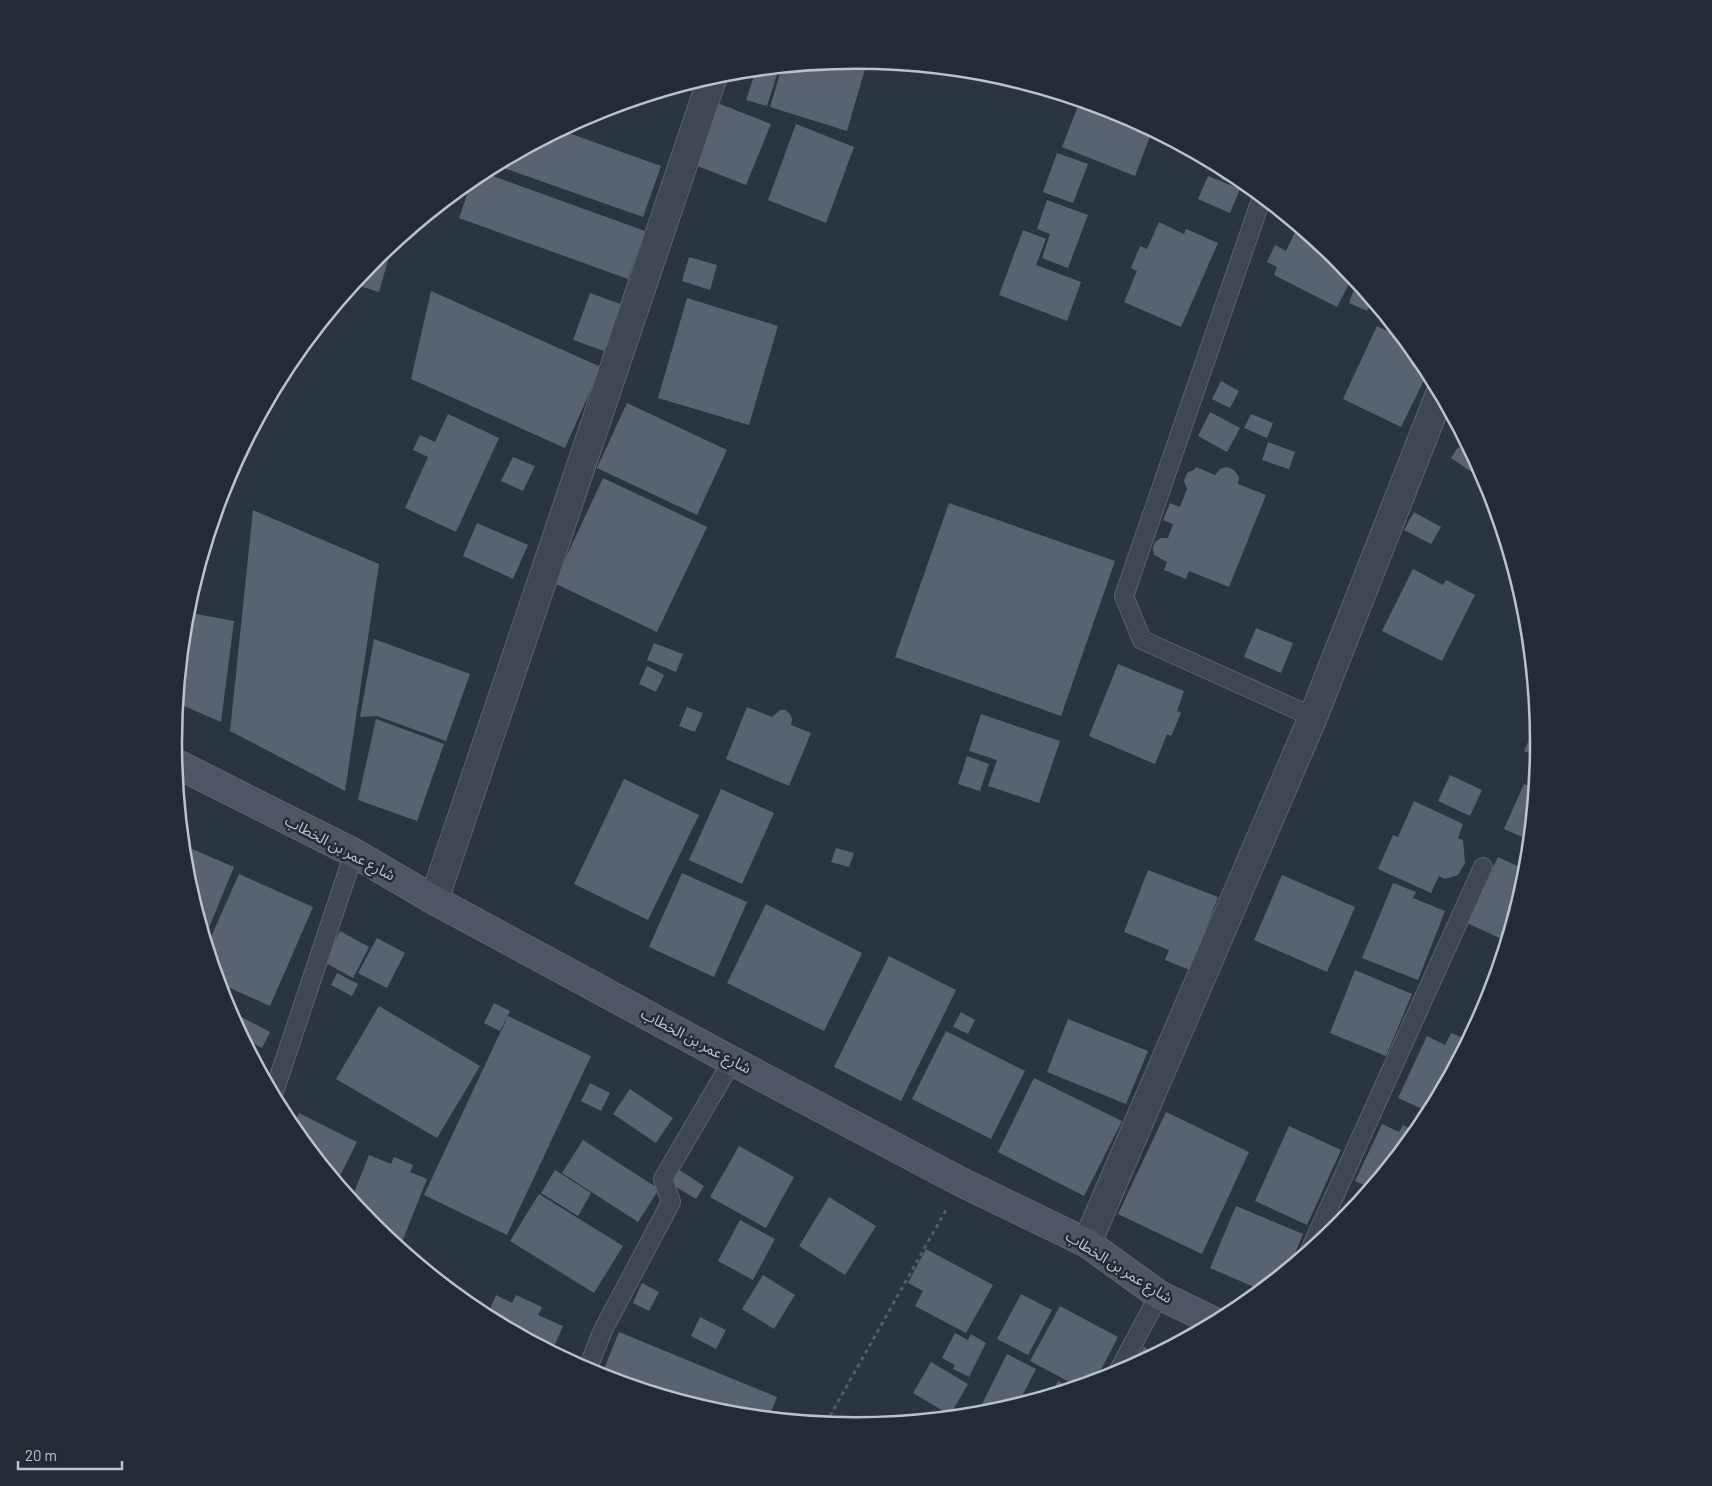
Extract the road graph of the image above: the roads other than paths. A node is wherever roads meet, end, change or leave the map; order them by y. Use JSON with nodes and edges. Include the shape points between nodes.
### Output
{"nodes":[{"id":1,"x":710,"y":85,"type":"edge"},
{"id":2,"x":1260,"y":203,"type":"edge"},
{"id":3,"x":1437,"y":401,"type":"edge"},
{"id":4,"x":1313,"y":717,"type":"junction"},
{"id":5,"x":183,"y":767,"type":"edge"},
{"id":6,"x":354,"y":853,"type":"junction"},
{"id":7,"x":1483,"y":867,"type":"dead end"},
{"id":8,"x":434,"y":900,"type":"junction"},
{"id":9,"x":732,"y":1061,"type":"junction"},
{"id":10,"x":276,"y":1086,"type":"edge"},
{"id":11,"x":1317,"y":1235,"type":"edge"},
{"id":12,"x":1088,"y":1243,"type":"junction"},
{"id":13,"x":1159,"y":1295,"type":"junction"},
{"id":14,"x":1207,"y":1319,"type":"edge"},
{"id":15,"x":590,"y":1362,"type":"edge"},
{"id":16,"x":1124,"y":1362,"type":"edge"}],
"edges":[{"from":1,"to":8,"type":"street"},
{"from":2,"to":4,"type":"lane","via":[[1124,596],[1142,640]]},
{"from":3,"to":4,"type":"street"},
{"from":4,"to":12,"type":"street"},
{"from":5,"to":6,"type":"main road","name":"شارع عمر بن الخطاب"},
{"from":6,"to":8,"type":"main road","name":"شارع عمر بن الخطاب"},
{"from":6,"to":10,"type":"lane"},
{"from":7,"to":11,"type":"lane"},
{"from":8,"to":9,"type":"main road","name":"شارع عمر بن الخطاب"},
{"from":9,"to":12,"type":"main road","name":"شارع عمر بن الخطاب","via":[[961,1182]]},
{"from":9,"to":15,"type":"lane","via":[[663,1179],[671,1202],[603,1330]]},
{"from":12,"to":13,"type":"main road","name":"شارع عمر بن الخطاب"},
{"from":13,"to":14,"type":"main road","name":"شارع عمر بن الخطاب"},
{"from":13,"to":16,"type":"lane"}]}
